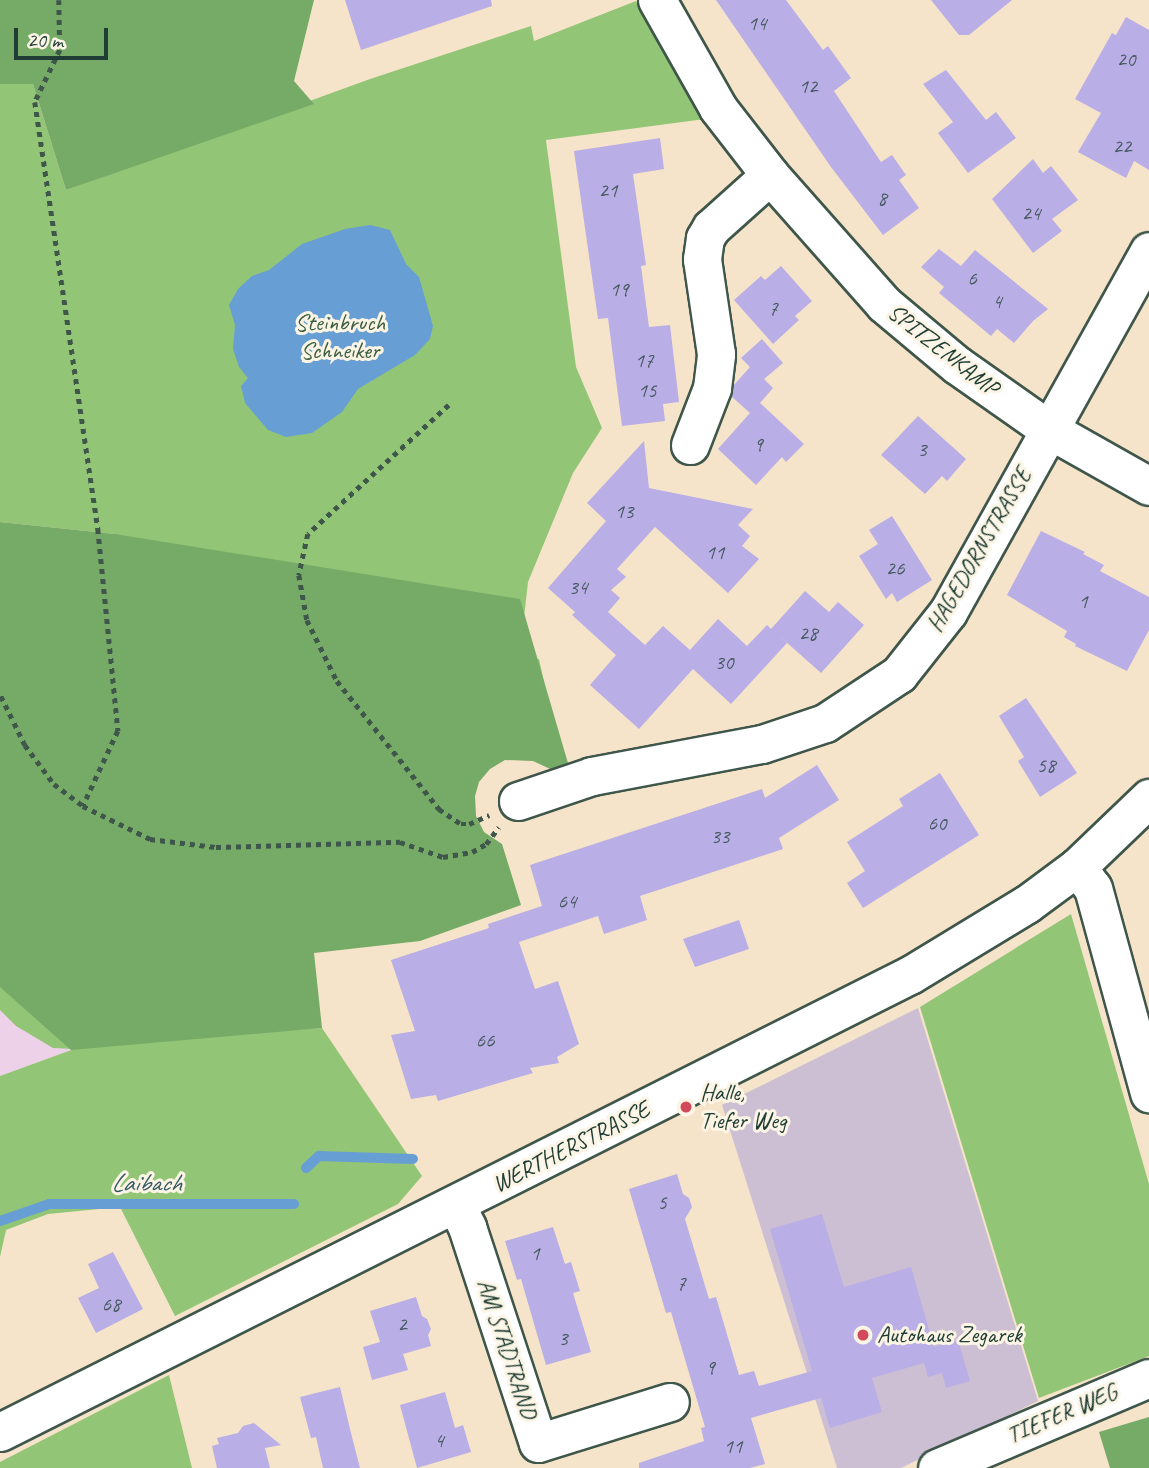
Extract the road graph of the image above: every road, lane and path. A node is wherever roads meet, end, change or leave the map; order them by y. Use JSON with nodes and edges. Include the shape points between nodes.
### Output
{"nodes":[{"id":1,"x":59,"y":0,"type":"edge"},
{"id":2,"x":657,"y":0,"type":"edge"},
{"id":3,"x":770,"y":175,"type":"junction"},
{"id":4,"x":1149,"y":251,"type":"edge"},
{"id":5,"x":449,"y":405,"type":"dead end"},
{"id":6,"x":1048,"y":429,"type":"junction"},
{"id":7,"x":690,"y":445,"type":"dead end"},
{"id":8,"x":1149,"y":486,"type":"edge"},
{"id":9,"x":1,"y":696,"type":"edge"},
{"id":10,"x":1149,"y":798,"type":"edge"},
{"id":11,"x":518,"y":801,"type":"junction"},
{"id":12,"x":83,"y":806,"type":"junction"},
{"id":13,"x":1077,"y":867,"type":"junction"},
{"id":14,"x":1149,"y":1093,"type":"edge"},
{"id":15,"x":456,"y":1205,"type":"junction"},
{"id":16,"x":1149,"y":1378,"type":"edge"},
{"id":17,"x":670,"y":1402,"type":"dead end"},
{"id":18,"x":0,"y":1432,"type":"edge"},
{"id":19,"x":937,"y":1468,"type":"edge"}],
"edges":[{"from":1,"to":12,"type":"path","via":[[60,50],[35,102],[98,528],[118,731]]},
{"from":2,"to":3,"type":"street","name":"SPITZENKAMP","via":[[718,108]]},
{"from":3,"to":6,"type":"street","name":"SPITZENKAMP","via":[[884,304],[957,366]]},
{"from":3,"to":7,"type":"street","via":[[705,238],[702,259],[716,354],[712,388]]},
{"from":4,"to":6,"type":"street","name":"HAGEDORNSTRASSE"},
{"from":5,"to":11,"type":"path","via":[[308,534],[299,575],[307,620],[337,681],[439,809],[453,821],[469,824]]},
{"from":6,"to":8,"type":"street","name":"SPITZENKAMP"},
{"from":6,"to":11,"type":"street","name":"HAGEDORNSTRASSE","via":[[948,612],[899,674],[825,723],[762,744],[592,776]]},
{"from":9,"to":12,"type":"path","via":[[25,744],[54,784]]},
{"from":10,"to":13,"type":"street","name":"WERTHERSTRASSE"},
{"from":11,"to":12,"type":"path","via":[[486,844],[472,852],[443,857],[400,842],[216,847],[150,838]]},
{"from":13,"to":14,"type":"street","via":[[1094,888]]},
{"from":13,"to":15,"type":"street","name":"WERTHERSTRASSE","via":[[1006,918],[910,975]]},
{"from":15,"to":17,"type":"street","name":"AM STADTRAND","via":[[538,1443]]},
{"from":15,"to":18,"type":"street","name":"WERTHERSTRASSE"},
{"from":16,"to":19,"type":"street","name":"TIEFER WEG"}]}
